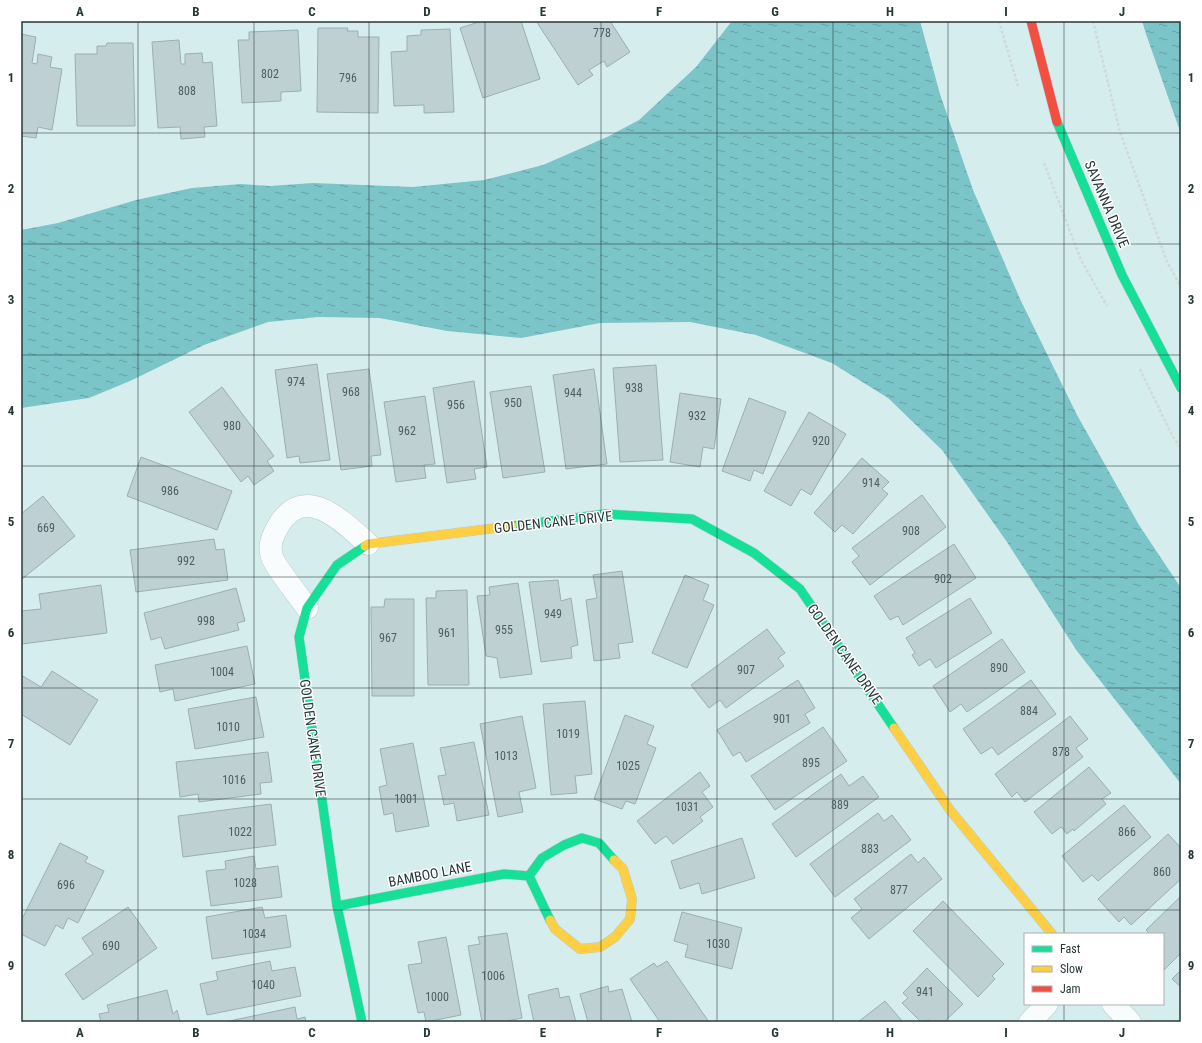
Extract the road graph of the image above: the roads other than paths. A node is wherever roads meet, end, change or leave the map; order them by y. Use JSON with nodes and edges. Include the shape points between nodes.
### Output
{"nodes":[{"id":1,"x":1031,"y":21,"type":"edge"},
{"id":2,"x":1181,"y":388,"type":"edge"},
{"id":3,"x":368,"y":544,"type":"junction"},
{"id":4,"x":307,"y":608,"type":"junction"},
{"id":5,"x":529,"y":876,"type":"junction"},
{"id":6,"x":337,"y":906,"type":"junction"},
{"id":7,"x":1051,"y":933,"type":"edge"},
{"id":8,"x":1046,"y":1005,"type":"edge"},
{"id":9,"x":1114,"y":1005,"type":"edge"},
{"id":10,"x":362,"y":1022,"type":"edge"},
{"id":11,"x":1030,"y":1022,"type":"edge"},
{"id":12,"x":1130,"y":1022,"type":"edge"}],
"edges":[{"from":1,"to":2,"type":"street","name":"SAVANNA DRIVE","via":[[1054,116],[1122,275]]},
{"from":3,"to":4,"type":"street","name":"GOLDEN CANE DRIVE","via":[[337,566]]},
{"from":3,"to":4,"type":"street","via":[[342,520],[320,507],[302,506],[284,518],[274,532],[270,546],[273,559]]},
{"from":3,"to":7,"type":"street","name":"GOLDEN CANE DRIVE","via":[[605,514],[692,519],[754,552],[800,589],[950,810]]},
{"from":4,"to":6,"type":"street","name":"GOLDEN CANE DRIVE","via":[[299,637]]},
{"from":5,"to":5,"type":"street","via":[[554,929],[580,949],[600,947],[614,937],[630,919],[632,899],[623,869],[599,843],[582,838],[564,844],[542,858]]},
{"from":5,"to":6,"type":"street","name":"BAMBOO LANE","via":[[504,874]]},
{"from":6,"to":10,"type":"street","name":"GOLDEN CANE DRIVE"},
{"from":8,"to":11,"type":"street"},
{"from":9,"to":12,"type":"street"}]}
